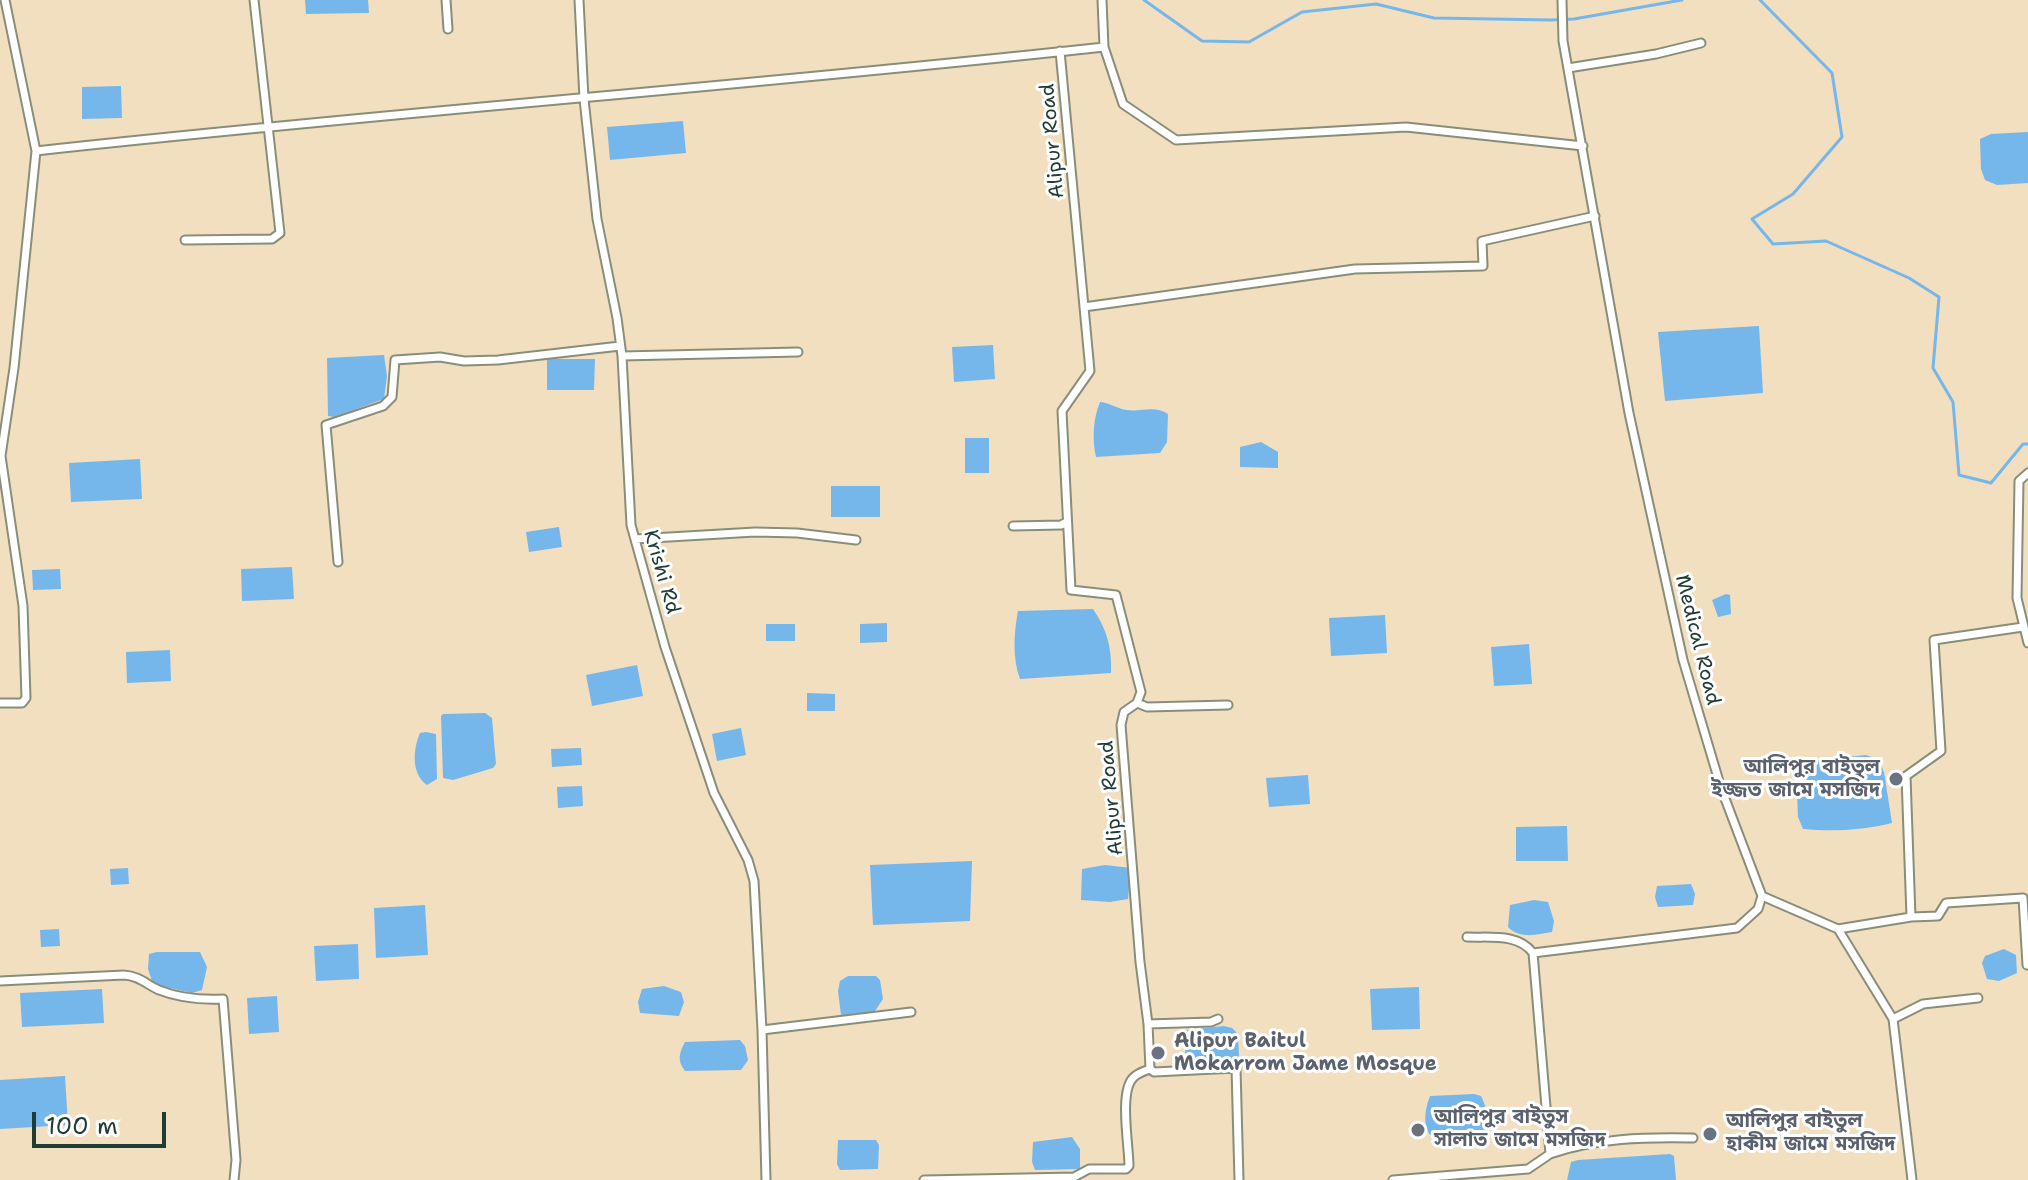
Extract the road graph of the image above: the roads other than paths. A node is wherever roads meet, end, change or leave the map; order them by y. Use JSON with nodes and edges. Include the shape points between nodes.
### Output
{"nodes":[{"id":1,"x":5,"y":0,"type":"edge"},
{"id":2,"x":254,"y":0,"type":"edge"},
{"id":3,"x":446,"y":0,"type":"edge"},
{"id":4,"x":579,"y":0,"type":"edge"},
{"id":5,"x":1102,"y":0,"type":"edge"},
{"id":6,"x":1562,"y":3,"type":"edge"},
{"id":7,"x":448,"y":29,"type":"dead end"},
{"id":8,"x":1701,"y":43,"type":"dead end"},
{"id":9,"x":1104,"y":47,"type":"junction"},
{"id":10,"x":1060,"y":51,"type":"junction"},
{"id":11,"x":1568,"y":68,"type":"junction"},
{"id":12,"x":584,"y":99,"type":"junction"},
{"id":13,"x":268,"y":126,"type":"junction"},
{"id":14,"x":1583,"y":146,"type":"junction"},
{"id":15,"x":36,"y":151,"type":"junction"},
{"id":16,"x":1595,"y":216,"type":"junction"},
{"id":17,"x":185,"y":240,"type":"dead end"},
{"id":18,"x":1084,"y":307,"type":"junction"},
{"id":19,"x":620,"y":346,"type":"junction"},
{"id":20,"x":798,"y":352,"type":"dead end"},
{"id":21,"x":622,"y":356,"type":"junction"},
{"id":22,"x":2028,"y":473,"type":"edge"},
{"id":23,"x":1067,"y":522,"type":"junction"},
{"id":24,"x":1013,"y":526,"type":"dead end"},
{"id":25,"x":635,"y":539,"type":"junction"},
{"id":26,"x":856,"y":540,"type":"dead end"},
{"id":27,"x":338,"y":562,"type":"dead end"},
{"id":28,"x":2023,"y":627,"type":"junction"},
{"id":29,"x":2028,"y":643,"type":"edge"},
{"id":30,"x":0,"y":703,"type":"edge"},
{"id":31,"x":1137,"y":703,"type":"junction"},
{"id":32,"x":1228,"y":705,"type":"dead end"},
{"id":33,"x":1762,"y":896,"type":"junction"},
{"id":34,"x":1911,"y":917,"type":"junction"},
{"id":35,"x":1838,"y":929,"type":"junction"},
{"id":36,"x":1467,"y":937,"type":"dead end"},
{"id":37,"x":1533,"y":953,"type":"junction"},
{"id":38,"x":2027,"y":965,"type":"edge"},
{"id":39,"x":0,"y":981,"type":"edge"},
{"id":40,"x":1978,"y":998,"type":"dead end"},
{"id":41,"x":911,"y":1012,"type":"dead end"},
{"id":42,"x":1218,"y":1019,"type":"dead end"},
{"id":43,"x":1893,"y":1019,"type":"junction"},
{"id":44,"x":1148,"y":1024,"type":"junction"},
{"id":45,"x":762,"y":1030,"type":"junction"},
{"id":46,"x":1150,"y":1069,"type":"junction"},
{"id":47,"x":1693,"y":1138,"type":"dead end"},
{"id":48,"x":1550,"y":1154,"type":"junction"},
{"id":49,"x":234,"y":1180,"type":"edge"},
{"id":50,"x":766,"y":1180,"type":"edge"},
{"id":51,"x":924,"y":1180,"type":"edge"},
{"id":52,"x":1239,"y":1180,"type":"edge"},
{"id":53,"x":1393,"y":1180,"type":"edge"},
{"id":54,"x":1912,"y":1180,"type":"edge"}],
"edges":[{"from":1,"to":15,"type":"street"},
{"from":2,"to":13,"type":"street"},
{"from":3,"to":7,"type":"street"},
{"from":4,"to":12,"type":"street","name":"Krishi Rd"},
{"from":5,"to":9,"type":"street"},
{"from":6,"to":11,"type":"street","name":"Medical Road"},
{"from":8,"to":11,"type":"street"},
{"from":9,"to":10,"type":"street"},
{"from":9,"to":14,"type":"street","via":[[1123,104],[1176,140],[1406,127]]},
{"from":10,"to":12,"type":"street"},
{"from":10,"to":18,"type":"street","name":"Alipur Road"},
{"from":11,"to":14,"type":"street","name":"Medical Road"},
{"from":12,"to":13,"type":"street"},
{"from":12,"to":19,"type":"street","name":"Krishi Rd","via":[[597,219]]},
{"from":13,"to":15,"type":"street"},
{"from":13,"to":17,"type":"street","via":[[278,237]]},
{"from":14,"to":16,"type":"street","name":"Medical Road"},
{"from":15,"to":30,"type":"street","via":[[1,456],[23,606],[26,692],[22,703]]},
{"from":16,"to":18,"type":"street","via":[[1482,241],[1483,266],[1355,269]]},
{"from":16,"to":33,"type":"street","name":"Medical Road","via":[[1629,413],[1683,660],[1721,788]]},
{"from":18,"to":23,"type":"street","name":"Alipur Road","via":[[1090,371],[1062,411]]},
{"from":19,"to":21,"type":"street","name":"Krishi Rd"},
{"from":19,"to":27,"type":"street","via":[[498,360],[395,360],[392,397],[383,406],[326,425]]},
{"from":20,"to":21,"type":"street"},
{"from":21,"to":25,"type":"street","name":"Krishi Rd"},
{"from":22,"to":28,"type":"street","via":[[2019,481],[2017,598]]},
{"from":23,"to":24,"type":"street"},
{"from":23,"to":31,"type":"street","name":"Alipur Road","via":[[1071,590],[1116,595],[1141,692]]},
{"from":25,"to":26,"type":"street","via":[[755,532]]},
{"from":25,"to":45,"type":"street","name":"Krishi Rd","via":[[714,793],[754,881]]},
{"from":28,"to":29,"type":"street"},
{"from":28,"to":34,"type":"street","via":[[1934,640],[1941,751],[1906,776]]},
{"from":31,"to":32,"type":"street"},
{"from":31,"to":44,"type":"street","name":"Alipur Road","via":[[1124,712],[1121,725]]},
{"from":33,"to":35,"type":"street"},
{"from":33,"to":37,"type":"street","via":[[1758,909],[1737,928]]},
{"from":34,"to":35,"type":"street"},
{"from":34,"to":38,"type":"street","via":[[1938,916],[1946,903],[2023,898]]},
{"from":35,"to":43,"type":"street"},
{"from":36,"to":37,"type":"street","via":[[1517,940]]},
{"from":37,"to":48,"type":"street"},
{"from":39,"to":49,"type":"street","via":[[124,975],[198,1000],[223,999]]},
{"from":40,"to":43,"type":"street","via":[[1923,1004]]},
{"from":41,"to":45,"type":"street"},
{"from":42,"to":44,"type":"street"},
{"from":43,"to":54,"type":"street"},
{"from":44,"to":46,"type":"street","name":"Alipur Road"},
{"from":45,"to":50,"type":"street","name":"Krishi Rd"},
{"from":46,"to":51,"type":"street","via":[[1127,1086],[1126,1169],[1089,1169],[1074,1177]]},
{"from":46,"to":52,"type":"street","via":[[1236,1068]]},
{"from":47,"to":48,"type":"street","via":[[1635,1137]]},
{"from":48,"to":53,"type":"street","via":[[1528,1169]]}]}
